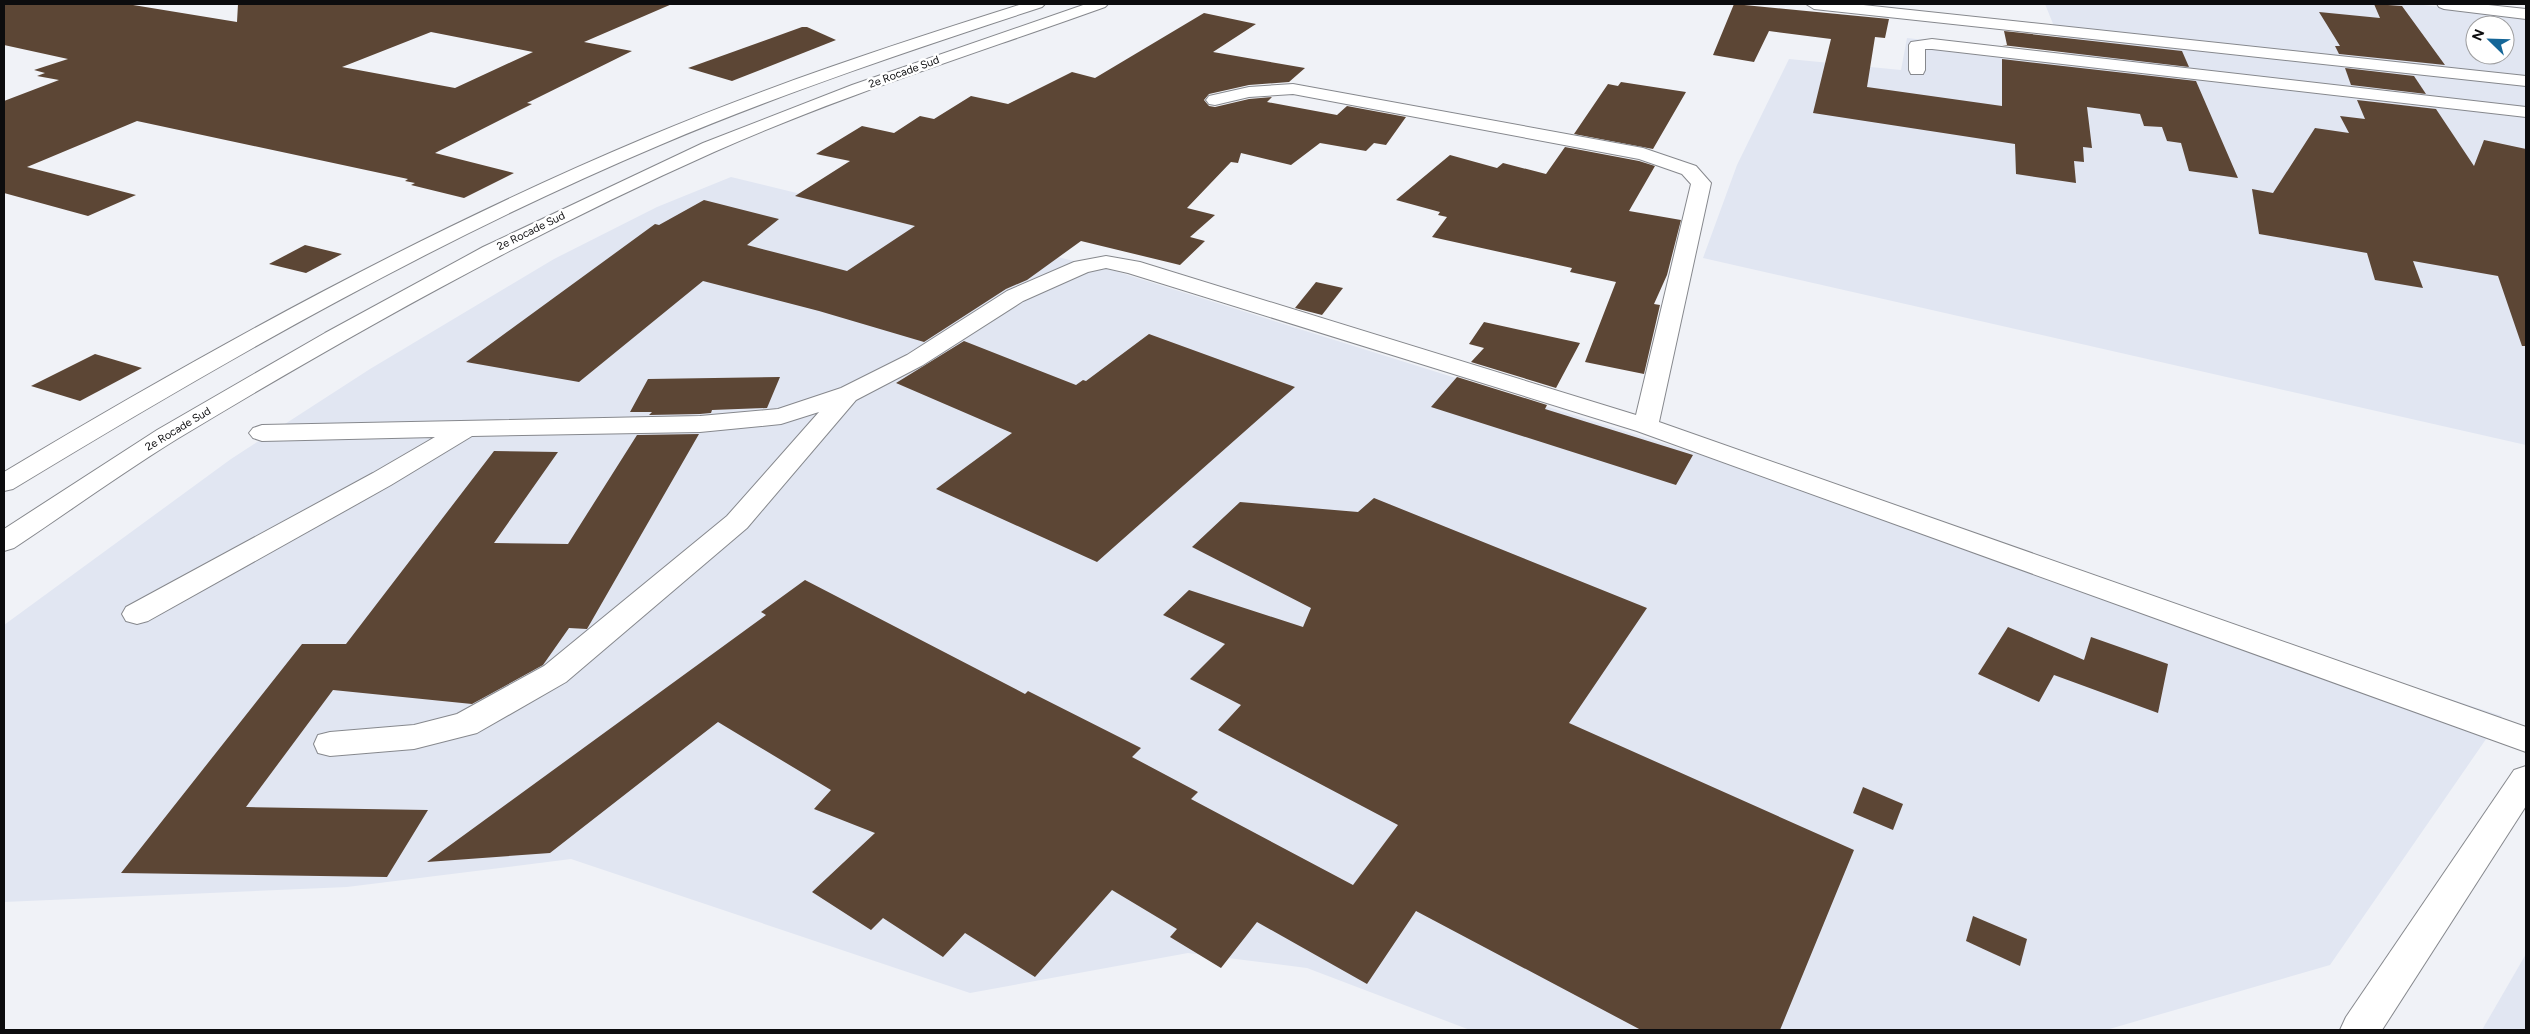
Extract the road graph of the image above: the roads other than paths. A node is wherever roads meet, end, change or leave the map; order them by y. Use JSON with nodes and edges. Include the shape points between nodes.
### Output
{"nodes":[{"id":1,"x":1037,"y":4,"type":"edge"},
{"id":2,"x":1100,"y":4,"type":"edge"},
{"id":3,"x":1814,"y":4,"type":"edge"},
{"id":4,"x":2444,"y":4,"type":"edge"},
{"id":5,"x":1905,"y":8,"type":"edge"},
{"id":6,"x":2526,"y":14,"type":"edge"},
{"id":7,"x":1917,"y":70,"type":"dead end"},
{"id":8,"x":2526,"y":81,"type":"edge"},
{"id":9,"x":1216,"y":100,"type":"dead end"},
{"id":10,"x":2526,"y":112,"type":"edge"},
{"id":11,"x":849,"y":394,"type":"junction"},
{"id":12,"x":1646,"y":426,"type":"junction"},
{"id":13,"x":466,"y":429,"type":"junction"},
{"id":14,"x":262,"y":433,"type":"dead end"},
{"id":15,"x":4,"y":483,"type":"edge"},
{"id":16,"x":4,"y":542,"type":"edge"},
{"id":17,"x":137,"y":614,"type":"dead end"},
{"id":18,"x":2526,"y":740,"type":"edge"},
{"id":19,"x":330,"y":744,"type":"dead end"},
{"id":20,"x":2526,"y":779,"type":"edge"},
{"id":21,"x":2360,"y":1030,"type":"edge"}],
"edges":[{"from":1,"to":15,"type":"main road","name":"2e Rocade Sud","via":[[899,49],[745,105],[556,184],[308,309]]},
{"from":2,"to":16,"type":"main road","name":"2e Rocade Sud","via":[[858,89],[710,147],[598,198],[482,256],[249,386],[166,435]]},
{"from":3,"to":5,"type":"main road"},
{"from":4,"to":6,"type":"main road"},
{"from":5,"to":8,"type":"main road"},
{"from":7,"to":10,"type":"main road","via":[[1917,45],[1932,44]]},
{"from":9,"to":12,"type":"main road","via":[[1272,88],[1293,89],[1642,154],[1689,170],[1701,183]]},
{"from":11,"to":12,"type":"main road","via":[[915,360],[1015,296],[1082,266],[1106,262]]},
{"from":11,"to":13,"type":"main road","via":[[781,416],[700,424]]},
{"from":11,"to":19,"type":"main road","via":[[737,522],[555,674],[466,724],[414,737]]},
{"from":12,"to":18,"type":"main road"},
{"from":13,"to":14,"type":"main road"},
{"from":13,"to":17,"type":"main road"},
{"from":20,"to":21,"type":"main road"}]}
